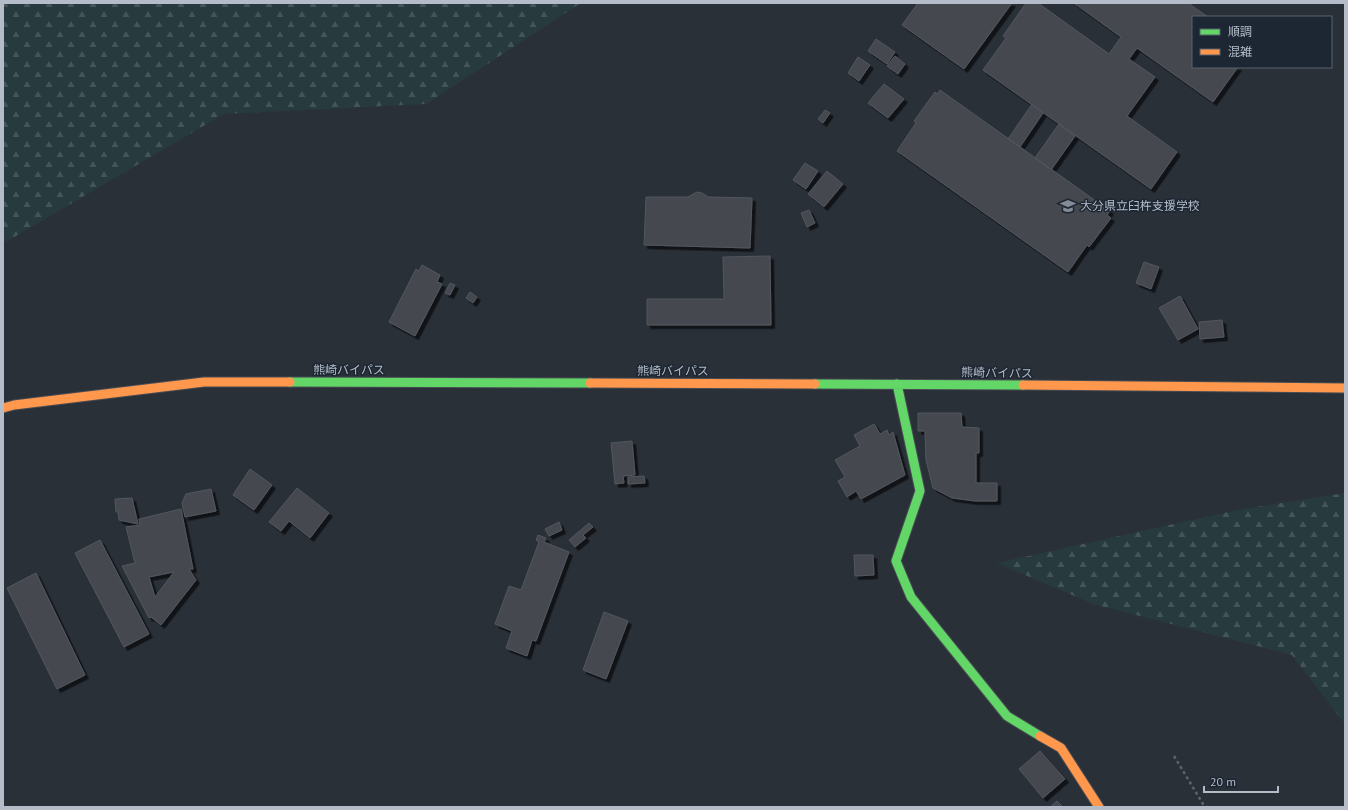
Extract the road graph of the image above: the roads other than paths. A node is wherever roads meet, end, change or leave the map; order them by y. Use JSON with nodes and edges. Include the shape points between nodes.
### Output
{"nodes":[{"id":1,"x":897,"y":384,"type":"junction"},
{"id":2,"x":1345,"y":388,"type":"edge"},
{"id":3,"x":3,"y":408,"type":"edge"},
{"id":4,"x":1099,"y":807,"type":"edge"}],
"edges":[{"from":1,"to":2,"type":"main road","name":"熊崎バイパス"},
{"from":1,"to":3,"type":"main road","name":"熊崎バイパス","via":[[204,382]]},
{"from":1,"to":4,"type":"main road","via":[[920,491],[896,561],[911,597],[1007,716],[1061,748]]}]}
